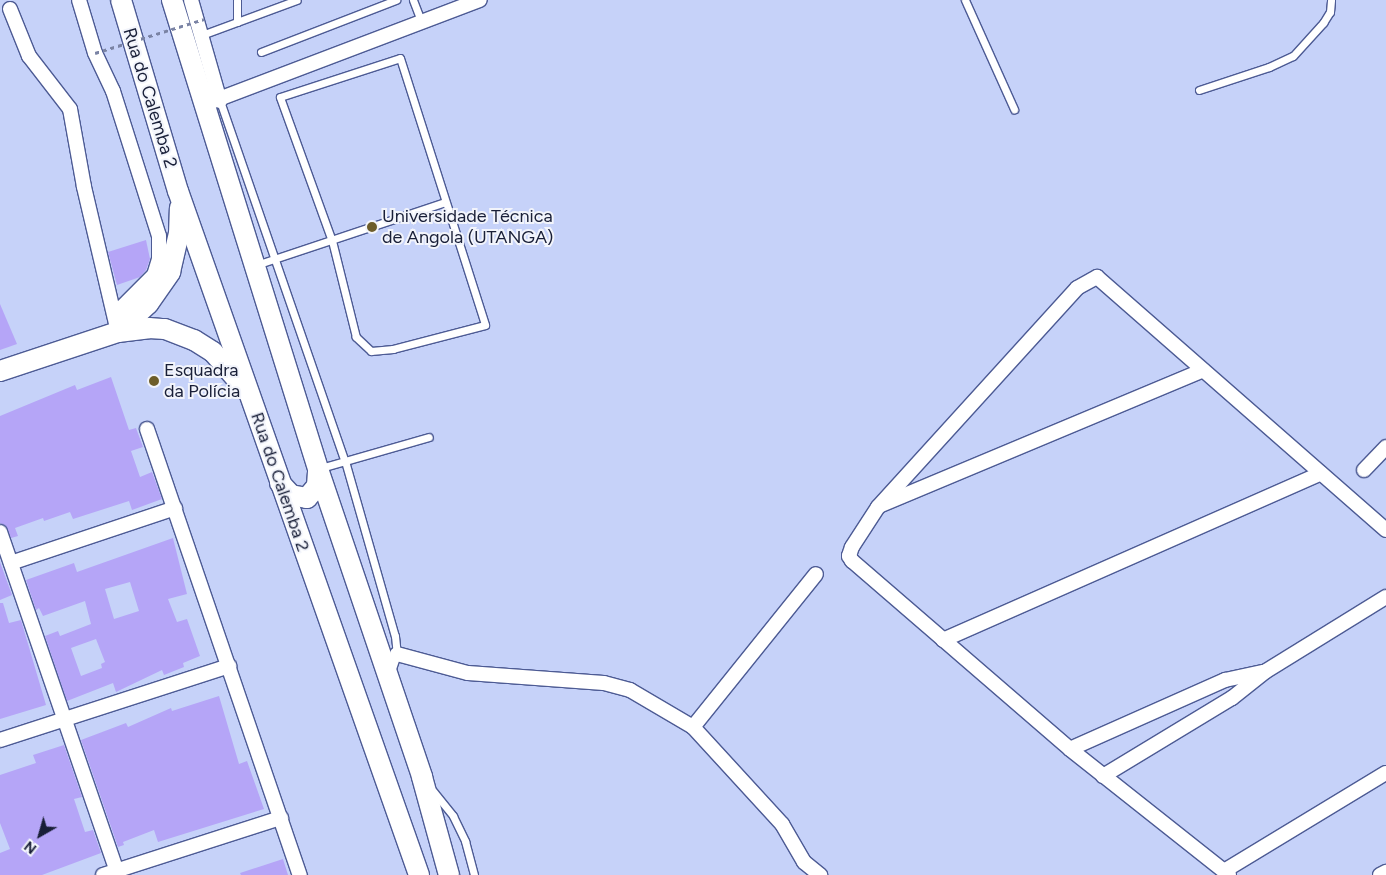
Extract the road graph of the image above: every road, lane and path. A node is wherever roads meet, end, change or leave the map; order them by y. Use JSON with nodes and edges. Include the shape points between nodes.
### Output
{"nodes":[{"id":1,"x":79,"y":0,"type":"edge"},
{"id":2,"x":121,"y":0,"type":"edge"},
{"id":3,"x":172,"y":0,"type":"edge"},
{"id":4,"x":192,"y":0,"type":"edge"},
{"id":5,"x":237,"y":0,"type":"edge"},
{"id":6,"x":297,"y":0,"type":"edge"},
{"id":7,"x":396,"y":0,"type":"edge"},
{"id":8,"x":413,"y":0,"type":"edge"},
{"id":9,"x":480,"y":0,"type":"edge"},
{"id":10,"x":965,"y":0,"type":"edge"},
{"id":11,"x":1332,"y":0,"type":"edge"},
{"id":12,"x":8,"y":5,"type":"edge"},
{"id":13,"x":204,"y":19,"type":"dead end"},
{"id":14,"x":236,"y":22,"type":"junction"},
{"id":15,"x":421,"y":22,"type":"junction"},
{"id":16,"x":193,"y":39,"type":"junction"},
{"id":17,"x":261,"y":52,"type":"dead end"},
{"id":18,"x":95,"y":53,"type":"junction"},
{"id":19,"x":1199,"y":90,"type":"dead end"},
{"id":20,"x":211,"y":103,"type":"junction"},
{"id":21,"x":1014,"y":109,"type":"dead end"},
{"id":22,"x":178,"y":191,"type":"junction"},
{"id":23,"x":445,"y":202,"type":"junction"},
{"id":24,"x":332,"y":241,"type":"junction"},
{"id":25,"x":277,"y":259,"type":"junction"},
{"id":26,"x":253,"y":266,"type":"junction"},
{"id":27,"x":116,"y":323,"type":"junction"},
{"id":28,"x":1204,"y":370,"type":"junction"},
{"id":29,"x":0,"y":371,"type":"edge"},
{"id":30,"x":254,"y":407,"type":"junction"},
{"id":31,"x":147,"y":429,"type":"dead end"},
{"id":32,"x":429,"y":437,"type":"dead end"},
{"id":33,"x":1386,"y":447,"type":"edge"},
{"id":34,"x":346,"y":461,"type":"junction"},
{"id":35,"x":318,"y":469,"type":"junction"},
{"id":36,"x":1364,"y":470,"type":"dead end"},
{"id":37,"x":1321,"y":472,"type":"junction"},
{"id":38,"x":279,"y":481,"type":"junction"},
{"id":39,"x":878,"y":507,"type":"junction"},
{"id":40,"x":174,"y":508,"type":"junction"},
{"id":41,"x":1386,"y":530,"type":"edge"},
{"id":42,"x":0,"y":532,"type":"edge"},
{"id":43,"x":11,"y":563,"type":"junction"},
{"id":44,"x":816,"y":574,"type":"dead end"},
{"id":45,"x":1386,"y":597,"type":"edge"},
{"id":46,"x":943,"y":640,"type":"junction"},
{"id":47,"x":397,"y":654,"type":"junction"},
{"id":48,"x":229,"y":666,"type":"junction"},
{"id":49,"x":1266,"y":671,"type":"junction"},
{"id":50,"x":388,"y":681,"type":"junction"},
{"id":51,"x":63,"y":719,"type":"junction"},
{"id":52,"x":693,"y":727,"type":"junction"},
{"id":53,"x":0,"y":740,"type":"edge"},
{"id":54,"x":1070,"y":749,"type":"junction"},
{"id":55,"x":1386,"y":773,"type":"edge"},
{"id":56,"x":1103,"y":776,"type":"junction"},
{"id":57,"x":422,"y":778,"type":"junction"},
{"id":58,"x":281,"y":818,"type":"junction"},
{"id":59,"x":1386,"y":872,"type":"edge"},
{"id":60,"x":1227,"y":873,"type":"edge"},
{"id":61,"x":113,"y":874,"type":"edge"},
{"id":62,"x":300,"y":875,"type":"edge"},
{"id":63,"x":419,"y":875,"type":"edge"},
{"id":64,"x":449,"y":875,"type":"edge"},
{"id":65,"x":474,"y":875,"type":"edge"},
{"id":66,"x":820,"y":875,"type":"edge"},
{"id":67,"x":1380,"y":875,"type":"edge"}],
"edges":[{"from":1,"to":18,"type":"street"},
{"from":2,"to":22,"type":"main road","name":"Rua do Calemba 2"},
{"from":3,"to":16,"type":"main road"},
{"from":4,"to":16,"type":"street"},
{"from":5,"to":14,"type":"lane"},
{"from":6,"to":14,"type":"lane"},
{"from":7,"to":17,"type":"lane"},
{"from":8,"to":15,"type":"lane"},
{"from":9,"to":15,"type":"street"},
{"from":10,"to":21,"type":"lane"},
{"from":11,"to":19,"type":"lane","via":[[1330,12],[1323,23],[1297,53],[1269,67]]},
{"from":12,"to":27,"type":"street","via":[[29,56],[70,109],[84,187]]},
{"from":13,"to":18,"type":"path","bridge":true},
{"from":14,"to":16,"type":"lane"},
{"from":15,"to":20,"type":"street"},
{"from":16,"to":20,"type":"main road"},
{"from":18,"to":27,"type":"street","via":[[113,90],[159,236],[160,259],[154,275]]},
{"from":20,"to":25,"type":"lane"},
{"from":20,"to":26,"type":"main road"},
{"from":22,"to":27,"type":"main road","via":[[179,234],[170,272],[148,304]]},
{"from":22,"to":30,"type":"main road","name":"Rua do Calemba 2"},
{"from":23,"to":24,"type":"lane"},
{"from":23,"to":24,"type":"lane","via":[[485,325],[393,349],[371,351],[356,336]]},
{"from":23,"to":24,"type":"lane","via":[[400,58],[280,97]]},
{"from":24,"to":25,"type":"lane"},
{"from":25,"to":26,"type":"lane"},
{"from":25,"to":34,"type":"lane"},
{"from":26,"to":35,"type":"main road"},
{"from":27,"to":29,"type":"main road"},
{"from":27,"to":30,"type":"main road","via":[[164,329],[194,340],[213,352],[233,372]]},
{"from":28,"to":37,"type":"street"},
{"from":28,"to":39,"type":"street"},
{"from":28,"to":39,"type":"street","via":[[1097,277],[1090,278],[1077,288]]},
{"from":30,"to":38,"type":"main road","name":"Rua do Calemba 2"},
{"from":31,"to":40,"type":"street"},
{"from":32,"to":34,"type":"lane"},
{"from":33,"to":36,"type":"street"},
{"from":34,"to":35,"type":"lane"},
{"from":34,"to":47,"type":"lane","via":[[395,636]]},
{"from":35,"to":38,"type":"main road","via":[[317,486],[307,498],[291,495]]},
{"from":35,"to":50,"type":"main road"},
{"from":37,"to":41,"type":"street"},
{"from":37,"to":46,"type":"street"},
{"from":38,"to":63,"type":"main road","name":"Rua do Calemba 2"},
{"from":39,"to":46,"type":"street","via":[[849,556]]},
{"from":40,"to":43,"type":"street"},
{"from":40,"to":48,"type":"street"},
{"from":42,"to":43,"type":"street"},
{"from":43,"to":51,"type":"street"},
{"from":44,"to":52,"type":"street"},
{"from":45,"to":49,"type":"street"},
{"from":46,"to":54,"type":"street"},
{"from":47,"to":50,"type":"lane"},
{"from":47,"to":52,"type":"street","via":[[468,673],[620,687]]},
{"from":48,"to":51,"type":"street"},
{"from":48,"to":58,"type":"street"},
{"from":49,"to":54,"type":"street","via":[[1225,680]]},
{"from":49,"to":56,"type":"street","via":[[1232,698]]},
{"from":50,"to":57,"type":"main road"},
{"from":51,"to":53,"type":"street"},
{"from":51,"to":61,"type":"street"},
{"from":52,"to":66,"type":"street","via":[[782,824],[804,862]]},
{"from":54,"to":56,"type":"street"},
{"from":55,"to":60,"type":"street"},
{"from":56,"to":60,"type":"street"},
{"from":57,"to":64,"type":"main road"},
{"from":57,"to":65,"type":"lane","via":[[453,816],[465,840]]},
{"from":58,"to":61,"type":"street"},
{"from":58,"to":62,"type":"street"},
{"from":59,"to":67,"type":"street"}]}
